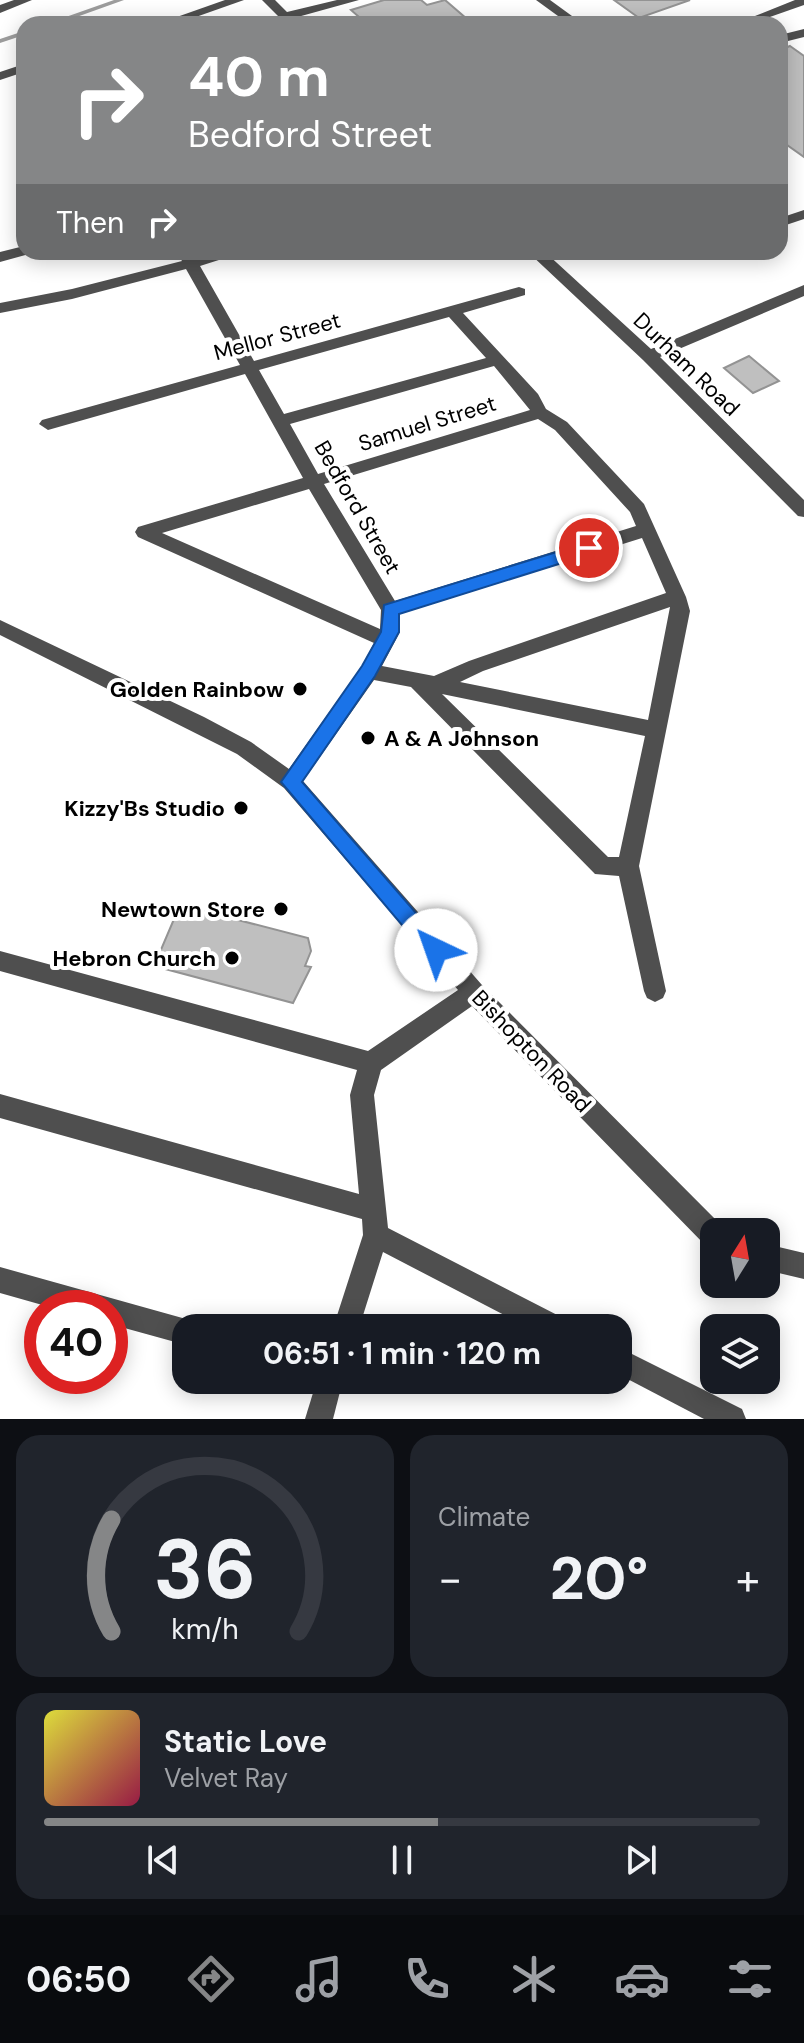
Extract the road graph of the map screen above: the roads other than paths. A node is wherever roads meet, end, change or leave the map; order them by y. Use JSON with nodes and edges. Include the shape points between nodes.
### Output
{"nodes":[{"id":1,"x":26,"y":0,"type":"edge"},
{"id":2,"x":238,"y":0,"type":"edge"},
{"id":3,"x":268,"y":0,"type":"edge"},
{"id":4,"x":353,"y":0,"type":"edge"},
{"id":5,"x":542,"y":0,"type":"edge"},
{"id":6,"x":804,"y":1,"type":"edge"},
{"id":7,"x":0,"y":9,"type":"edge"},
{"id":8,"x":188,"y":16,"type":"edge"},
{"id":9,"x":285,"y":16,"type":"edge"},
{"id":10,"x":302,"y":16,"type":"edge"},
{"id":11,"x":565,"y":16,"type":"edge"},
{"id":12,"x":761,"y":16,"type":"dead end"},
{"id":13,"x":182,"y":260,"type":"edge"},
{"id":14,"x":189,"y":260,"type":"edge"},
{"id":15,"x":545,"y":260,"type":"edge"},
{"id":16,"x":804,"y":290,"type":"edge"},
{"id":17,"x":519,"y":292,"type":"dead end"},
{"id":18,"x":0,"y":308,"type":"edge"},
{"id":19,"x":452,"y":310,"type":"junction"},
{"id":20,"x":649,"y":356,"type":"junction"},
{"id":21,"x":498,"y":360,"type":"junction"},
{"id":22,"x":248,"y":366,"type":"junction"},
{"id":23,"x":540,"y":413,"type":"junction"},
{"id":24,"x":280,"y":421,"type":"junction"},
{"id":25,"x":48,"y":424,"type":"dead end"},
{"id":26,"x":315,"y":483,"type":"junction"},
{"id":27,"x":804,"y":511,"type":"edge"},
{"id":28,"x":645,"y":530,"type":"junction"},
{"id":29,"x":677,"y":597,"type":"junction"},
{"id":30,"x":390,"y":610,"type":"junction"},
{"id":31,"x":0,"y":627,"type":"edge"},
{"id":32,"x":386,"y":640,"type":"junction"},
{"id":33,"x":369,"y":671,"type":"junction"},
{"id":34,"x":426,"y":683,"type":"junction"},
{"id":35,"x":657,"y":730,"type":"junction"},
{"id":36,"x":291,"y":782,"type":"junction"},
{"id":37,"x":628,"y":866,"type":"junction"},
{"id":38,"x":0,"y":961,"type":"edge"},
{"id":39,"x":655,"y":991,"type":"dead end"},
{"id":40,"x":474,"y":992,"type":"junction"},
{"id":41,"x":371,"y":1063,"type":"junction"},
{"id":42,"x":0,"y":1106,"type":"edge"},
{"id":43,"x":374,"y":1222,"type":"junction"},
{"id":44,"x":700,"y":1222,"type":"edge"},
{"id":45,"x":780,"y":1260,"type":"edge"},
{"id":46,"x":804,"y":1266,"type":"edge"},
{"id":47,"x":0,"y":1280,"type":"edge"},
{"id":48,"x":35,"y":1290,"type":"edge"},
{"id":49,"x":350,"y":1314,"type":"edge"},
{"id":50,"x":532,"y":1314,"type":"edge"},
{"id":51,"x":128,"y":1316,"type":"edge"},
{"id":52,"x":172,"y":1328,"type":"edge"},
{"id":53,"x":632,"y":1367,"type":"edge"},
{"id":54,"x":326,"y":1394,"type":"edge"},
{"id":55,"x":319,"y":1419,"type":"edge"},
{"id":56,"x":732,"y":1419,"type":"edge"}],
"edges":[{"from":1,"to":7,"type":"street"},
{"from":2,"to":8,"type":"street"},
{"from":3,"to":9,"type":"street"},
{"from":4,"to":10,"type":"street"},
{"from":5,"to":11,"type":"street"},
{"from":6,"to":12,"type":"street"},
{"from":13,"to":18,"type":"street","via":[[72,294]]},
{"from":14,"to":22,"type":"street","name":"Bedford Street"},
{"from":15,"to":20,"type":"street","name":"Durham Road"},
{"from":16,"to":20,"type":"street"},
{"from":17,"to":19,"type":"street","name":"Mellor Street"},
{"from":19,"to":21,"type":"street"},
{"from":19,"to":22,"type":"street","name":"Mellor Street"},
{"from":20,"to":27,"type":"street","name":"Durham Road"},
{"from":21,"to":23,"type":"street"},
{"from":21,"to":24,"type":"street"},
{"from":22,"to":24,"type":"street","name":"Bedford Street"},
{"from":22,"to":25,"type":"street","name":"Mellor Street"},
{"from":23,"to":26,"type":"street","name":"Samuel Street"},
{"from":23,"to":28,"type":"street","via":[[561,426],[638,509]]},
{"from":24,"to":26,"type":"street","name":"Bedford Street"},
{"from":26,"to":30,"type":"street","name":"Bedford Street"},
{"from":26,"to":32,"type":"street","name":"Samuel Street","via":[[144,532]]},
{"from":28,"to":29,"type":"street"},
{"from":28,"to":30,"type":"street"},
{"from":29,"to":34,"type":"street"},
{"from":29,"to":35,"type":"street","via":[[681,611]]},
{"from":30,"to":32,"type":"street","name":"Bedford Street"},
{"from":31,"to":36,"type":"street","name":"Bishopton Road","via":[[244,748]]},
{"from":32,"to":33,"type":"street","name":"Bedford Street"},
{"from":33,"to":34,"type":"street"},
{"from":33,"to":36,"type":"street","name":"Bedford Street"},
{"from":34,"to":35,"type":"street"},
{"from":34,"to":37,"type":"street","via":[[603,867]]},
{"from":35,"to":37,"type":"street"},
{"from":36,"to":40,"type":"street","name":"Bishopton Road"},
{"from":37,"to":39,"type":"street"},
{"from":38,"to":41,"type":"street"},
{"from":40,"to":41,"type":"street"},
{"from":40,"to":44,"type":"street","name":"Bishopton Road"},
{"from":41,"to":43,"type":"street","via":[[362,1095]]},
{"from":42,"to":43,"type":"street"},
{"from":43,"to":49,"type":"street"},
{"from":43,"to":50,"type":"street"},
{"from":45,"to":46,"type":"street"},
{"from":47,"to":48,"type":"street"},
{"from":51,"to":52,"type":"street"},
{"from":53,"to":56,"type":"street"},
{"from":54,"to":55,"type":"street"}]}
